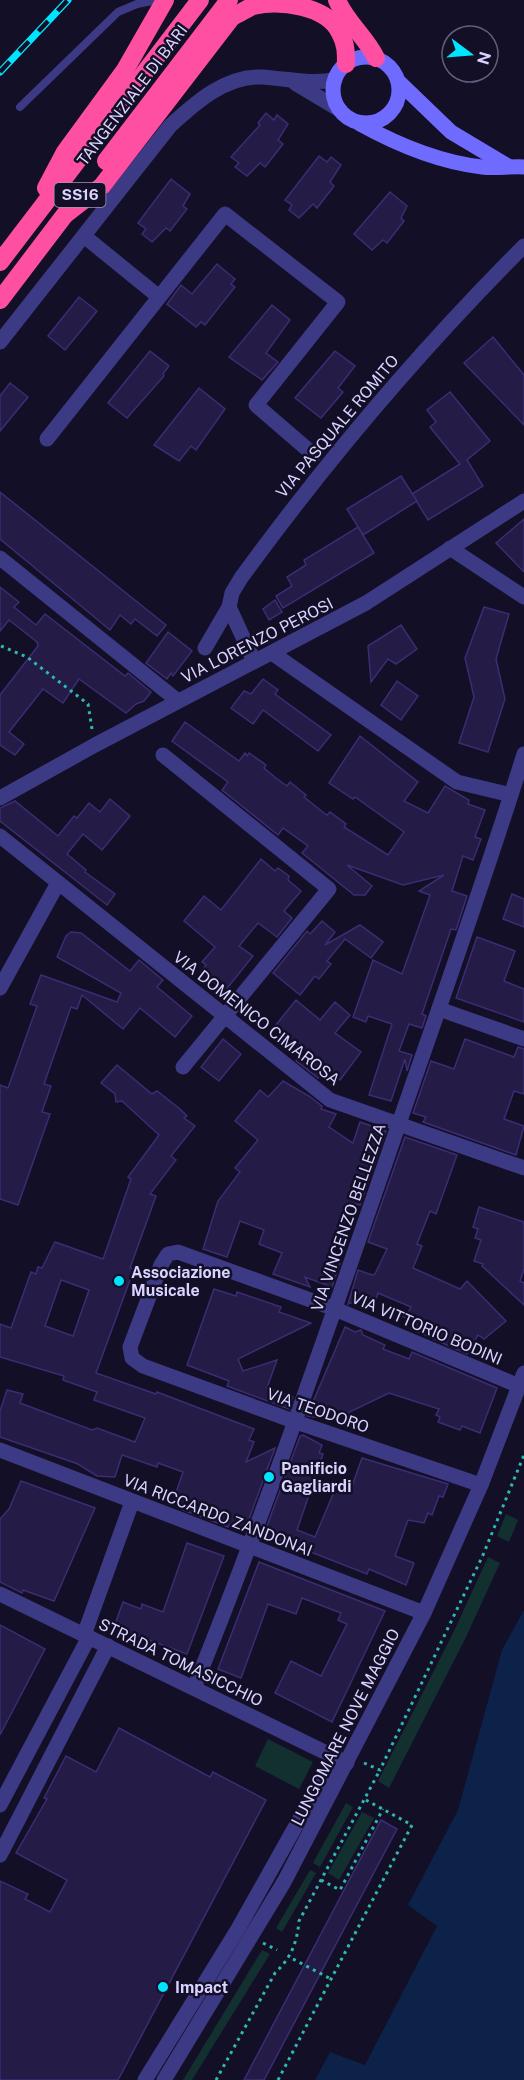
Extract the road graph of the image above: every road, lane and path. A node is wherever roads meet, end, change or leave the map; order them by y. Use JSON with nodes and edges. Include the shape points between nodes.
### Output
{"nodes":[{"id":1,"x":157,"y":0,"type":"edge"},
{"id":2,"x":165,"y":0,"type":"edge"},
{"id":3,"x":200,"y":0,"type":"edge"},
{"id":4,"x":229,"y":0,"type":"edge"},
{"id":5,"x":337,"y":0,"type":"edge"},
{"id":6,"x":376,"y":58,"type":"junction"},
{"id":7,"x":346,"y":64,"type":"junction"},
{"id":8,"x":335,"y":80,"type":"junction"},
{"id":9,"x":398,"y":81,"type":"junction"},
{"id":10,"x":292,"y":82,"type":"junction"},
{"id":11,"x":20,"y":107,"type":"dead end"},
{"id":12,"x":340,"y":110,"type":"junction"},
{"id":13,"x":357,"y":122,"type":"junction"},
{"id":14,"x":516,"y":166,"type":"edge"},
{"id":15,"x":66,"y":214,"type":"junction"},
{"id":16,"x":84,"y":236,"type":"junction"},
{"id":17,"x":19,"y":237,"type":"junction"},
{"id":18,"x":524,"y":246,"type":"edge"},
{"id":19,"x":0,"y":262,"type":"edge"},
{"id":20,"x":159,"y":297,"type":"junction"},
{"id":21,"x":0,"y":300,"type":"edge"},
{"id":22,"x":0,"y":342,"type":"edge"},
{"id":23,"x":47,"y":439,"type":"dead end"},
{"id":24,"x":314,"y":454,"type":"dead end"},
{"id":25,"x":524,"y":501,"type":"edge"},
{"id":26,"x":450,"y":548,"type":"junction"},
{"id":27,"x":0,"y":558,"type":"edge"},
{"id":28,"x":524,"y":597,"type":"edge"},
{"id":29,"x":229,"y":607,"type":"junction"},
{"id":30,"x":1,"y":646,"type":"edge"},
{"id":31,"x":205,"y":648,"type":"dead end"},
{"id":32,"x":272,"y":653,"type":"junction"},
{"id":33,"x":254,"y":661,"type":"junction"},
{"id":34,"x":178,"y":701,"type":"junction"},
{"id":35,"x":95,"y":745,"type":"junction"},
{"id":36,"x":524,"y":754,"type":"edge"},
{"id":37,"x":163,"y":755,"type":"dead end"},
{"id":38,"x":511,"y":795,"type":"junction"},
{"id":39,"x":0,"y":798,"type":"edge"},
{"id":40,"x":0,"y":836,"type":"edge"},
{"id":41,"x":58,"y":883,"type":"junction"},
{"id":42,"x":0,"y":988,"type":"edge"},
{"id":43,"x":439,"y":1010,"type":"junction"},
{"id":44,"x":225,"y":1017,"type":"junction"},
{"id":45,"x":524,"y":1039,"type":"edge"},
{"id":46,"x":183,"y":1067,"type":"dead end"},
{"id":47,"x":399,"y":1124,"type":"junction"},
{"id":48,"x":524,"y":1168,"type":"edge"},
{"id":49,"x":335,"y":1309,"type":"junction"},
{"id":50,"x":143,"y":1366,"type":"joint"},
{"id":51,"x":521,"y":1379,"type":"edge"},
{"id":52,"x":296,"y":1422,"type":"junction"},
{"id":53,"x":0,"y":1450,"type":"edge"},
{"id":54,"x":524,"y":1455,"type":"edge"},
{"id":55,"x":481,"y":1485,"type":"junction"},
{"id":56,"x":132,"y":1502,"type":"junction"},
{"id":57,"x":251,"y":1547,"type":"junction"},
{"id":58,"x":0,"y":1594,"type":"edge"},
{"id":59,"x":424,"y":1613,"type":"junction"},
{"id":60,"x":87,"y":1636,"type":"junction"},
{"id":61,"x":108,"y":1646,"type":"junction"},
{"id":62,"x":194,"y":1688,"type":"junction"},
{"id":63,"x":348,"y":1760,"type":"junction"},
{"id":64,"x":380,"y":1770,"type":"junction"},
{"id":65,"x":364,"y":1799,"type":"junction"},
{"id":66,"x":0,"y":1805,"type":"edge"},
{"id":67,"x":383,"y":1809,"type":"junction"},
{"id":68,"x":0,"y":1855,"type":"edge"},
{"id":69,"x":321,"y":1880,"type":"junction"},
{"id":70,"x":293,"y":1959,"type":"dead end"},
{"id":71,"x":331,"y":1979,"type":"junction"},
{"id":72,"x":145,"y":2080,"type":"edge"},
{"id":73,"x":164,"y":2080,"type":"edge"},
{"id":74,"x":216,"y":2080,"type":"edge"},
{"id":75,"x":278,"y":2080,"type":"edge"}],
"edges":[{"from":1,"to":11,"type":"lane","via":[[118,12]]},
{"from":2,"to":17,"type":"highway","via":[[125,70],[65,152]]},
{"from":3,"to":17,"type":"highway","name":"TANGENZIALE DI BARI","number":"SS16"},
{"from":4,"to":15,"type":"highway","name":"TANGENZIALE DI BARI","number":"SS16"},
{"from":5,"to":6,"type":"highway"},
{"from":6,"to":7,"type":"street","via":[[355,59]]},
{"from":6,"to":9,"type":"street","via":[[386,63]]},
{"from":7,"to":8,"type":"street"},
{"from":7,"to":15,"type":"highway","via":[[346,47],[340,31],[309,8],[273,2],[232,17],[102,186]]},
{"from":8,"to":10,"type":"street"},
{"from":8,"to":12,"type":"street","via":[[333,90]]},
{"from":9,"to":13,"type":"street","via":[[393,110],[377,122]]},
{"from":9,"to":14,"type":"street","via":[[451,132]]},
{"from":10,"to":12,"type":"street"},
{"from":10,"to":16,"type":"street","via":[[260,77],[229,83],[199,100],[170,126]]},
{"from":12,"to":13,"type":"street"},
{"from":13,"to":14,"type":"street","via":[[396,144],[447,162],[485,168]]},
{"from":15,"to":21,"type":"highway","name":"TANGENZIALE DI BARI","number":"SS16"},
{"from":16,"to":20,"type":"street"},
{"from":16,"to":22,"type":"street"},
{"from":17,"to":19,"type":"highway","name":"TANGENZIALE DI BARI","number":"SS16"},
{"from":18,"to":29,"type":"street","name":"VIA PASQUALE ROMITO","via":[[425,350],[326,465],[241,578]]},
{"from":20,"to":23,"type":"street"},
{"from":20,"to":24,"type":"street","via":[[225,214],[338,302],[256,405]]},
{"from":25,"to":26,"type":"street","name":"VIA LORENZO PEROSI"},
{"from":26,"to":28,"type":"street"},
{"from":26,"to":32,"type":"street","name":"VIA LORENZO PEROSI","via":[[366,603]]},
{"from":27,"to":34,"type":"street"},
{"from":29,"to":31,"type":"street","name":"VIA PASQUALE ROMITO"},
{"from":29,"to":33,"type":"street"},
{"from":30,"to":35,"type":"path","via":[[27,657],[88,704]]},
{"from":32,"to":33,"type":"street","name":"VIA LORENZO PEROSI"},
{"from":32,"to":38,"type":"street","via":[[457,782]]},
{"from":33,"to":34,"type":"street","name":"VIA LORENZO PEROSI"},
{"from":34,"to":35,"type":"street","name":"VIA LORENZO PEROSI"},
{"from":35,"to":39,"type":"street","name":"VIA LORENZO PEROSI"},
{"from":36,"to":38,"type":"street","name":"VIA VINCENZO BELLEZZA"},
{"from":37,"to":44,"type":"street","via":[[328,889]]},
{"from":38,"to":43,"type":"street","name":"VIA VINCENZO BELLEZZA"},
{"from":40,"to":41,"type":"street","name":"VIA DOMENICO CIMAROSA"},
{"from":41,"to":42,"type":"street"},
{"from":41,"to":44,"type":"street","name":"VIA DOMENICO CIMAROSA"},
{"from":43,"to":45,"type":"street"},
{"from":43,"to":47,"type":"street","name":"VIA VINCENZO BELLEZZA"},
{"from":44,"to":46,"type":"street"},
{"from":44,"to":47,"type":"street","name":"VIA DOMENICO CIMAROSA","via":[[330,1100]]},
{"from":47,"to":48,"type":"street","name":"VIA DOMENICO CIMAROSA"},
{"from":47,"to":49,"type":"street","name":"VIA VINCENZO BELLEZZA"},
{"from":49,"to":50,"type":"street","name":"VIA VITTORIO BODINI","via":[[178,1252],[168,1254],[130,1347],[132,1358]]},
{"from":49,"to":51,"type":"street","name":"VIA VITTORIO BODINI"},
{"from":49,"to":52,"type":"street","name":"VIA VINCENZO BELLEZZA"},
{"from":50,"to":52,"type":"street","name":"VIA TEODORO"},
{"from":51,"to":55,"type":"street","name":"LUNGOMARE NOVE MAGGIO"},
{"from":52,"to":55,"type":"street","name":"VIA TEODORO"},
{"from":52,"to":57,"type":"street","name":"VIA VINCENZO BELLEZZA"},
{"from":53,"to":56,"type":"street","name":"VIA RICCARDO ZANDONAI"},
{"from":54,"to":64,"type":"path","via":[[483,1555]]},
{"from":55,"to":59,"type":"street","name":"LUNGOMARE NOVE MAGGIO"},
{"from":56,"to":57,"type":"street","name":"VIA RICCARDO ZANDONAI"},
{"from":56,"to":60,"type":"street"},
{"from":57,"to":59,"type":"street","name":"VIA RICCARDO ZANDONAI"},
{"from":57,"to":62,"type":"street","name":"VIA VINCENZO BELLEZZA"},
{"from":58,"to":60,"type":"street","name":"STRADA TOMASICCHIO"},
{"from":59,"to":63,"type":"street","name":"LUNGOMARE NOVE MAGGIO"},
{"from":60,"to":61,"type":"street","name":"STRADA TOMASICCHIO"},
{"from":60,"to":66,"type":"street"},
{"from":61,"to":62,"type":"street","name":"STRADA TOMASICCHIO"},
{"from":61,"to":68,"type":"street"},
{"from":62,"to":63,"type":"street","name":"STRADA TOMASICCHIO"},
{"from":63,"to":64,"type":"path"},
{"from":63,"to":72,"type":"street","name":"LUNGOMARE NOVE MAGGIO"},
{"from":63,"to":73,"type":"street","name":"LUNGOMARE NOVE MAGGIO","via":[[284,1882]]},
{"from":64,"to":65,"type":"path"},
{"from":65,"to":67,"type":"path"},
{"from":65,"to":69,"type":"path"},
{"from":67,"to":69,"type":"path","via":[[340,1890]]},
{"from":67,"to":71,"type":"path","via":[[412,1825]]},
{"from":69,"to":74,"type":"path","via":[[299,1921],[297,1940],[286,1963],[275,1973]]},
{"from":70,"to":71,"type":"path"},
{"from":71,"to":75,"type":"path"}]}
